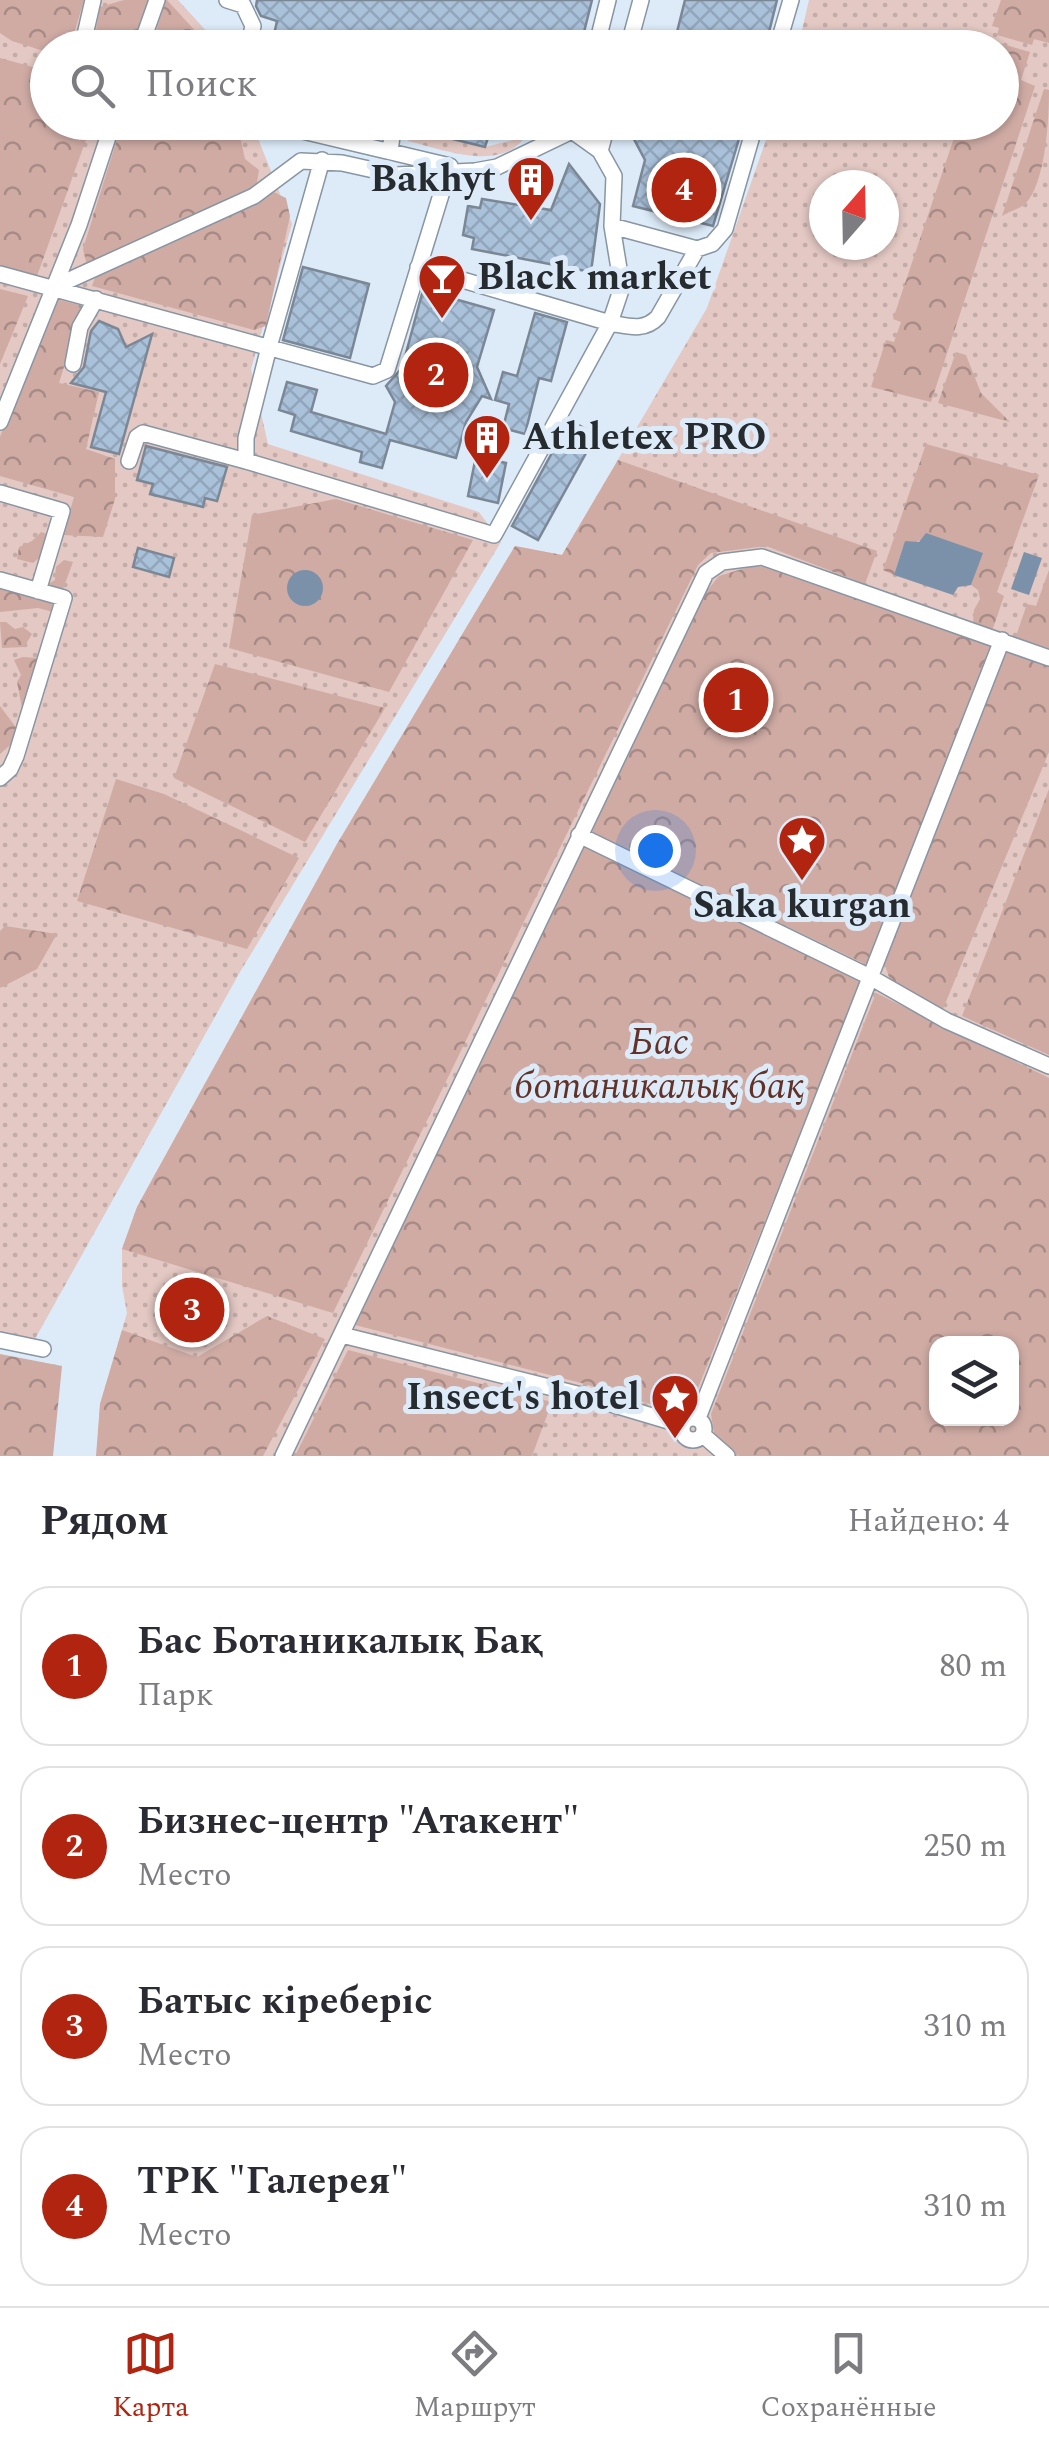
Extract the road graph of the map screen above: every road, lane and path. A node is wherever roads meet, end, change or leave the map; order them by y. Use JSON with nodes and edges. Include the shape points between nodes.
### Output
{"nodes":[{"id":1,"x":92,"y":0,"type":"edge"},
{"id":2,"x":157,"y":0,"type":"edge"},
{"id":3,"x":227,"y":0,"type":"edge"},
{"id":4,"x":608,"y":0,"type":"edge"},
{"id":5,"x":641,"y":0,"type":"edge"},
{"id":6,"x":791,"y":0,"type":"edge"},
{"id":7,"x":86,"y":30,"type":"edge"},
{"id":8,"x":146,"y":30,"type":"edge"},
{"id":9,"x":253,"y":30,"type":"edge"},
{"id":10,"x":600,"y":30,"type":"edge"},
{"id":11,"x":633,"y":30,"type":"edge"},
{"id":12,"x":782,"y":30,"type":"edge"},
{"id":13,"x":108,"y":140,"type":"edge"},
{"id":14,"x":296,"y":140,"type":"edge"},
{"id":15,"x":348,"y":140,"type":"edge"},
{"id":16,"x":391,"y":140,"type":"edge"},
{"id":17,"x":548,"y":140,"type":"edge"},
{"id":18,"x":588,"y":140,"type":"edge"},
{"id":19,"x":603,"y":140,"type":"edge"},
{"id":20,"x":751,"y":140,"type":"edge"},
{"id":21,"x":390,"y":151,"type":"junction"},
{"id":22,"x":600,"y":151,"type":"junction"},
{"id":23,"x":322,"y":160,"type":"junction"},
{"id":24,"x":300,"y":161,"type":"junction"},
{"id":25,"x":448,"y":172,"type":"junction"},
{"id":26,"x":475,"y":172,"type":"junction"},
{"id":27,"x":612,"y":226,"type":"junction"},
{"id":28,"x":697,"y":249,"type":"junction"},
{"id":29,"x":418,"y":267,"type":"junction"},
{"id":30,"x":0,"y":274,"type":"edge"},
{"id":31,"x":54,"y":287,"type":"junction"},
{"id":32,"x":96,"y":299,"type":"junction"},
{"id":33,"x":610,"y":323,"type":"junction"},
{"id":34,"x":269,"y":347,"type":"junction"},
{"id":35,"x":73,"y":364,"type":"dead end"},
{"id":36,"x":0,"y":422,"type":"edge"},
{"id":37,"x":129,"y":461,"type":"dead end"},
{"id":38,"x":246,"y":461,"type":"junction"},
{"id":39,"x":0,"y":493,"type":"edge"},
{"id":40,"x":0,"y":580,"type":"edge"},
{"id":41,"x":38,"y":591,"type":"junction"},
{"id":42,"x":1002,"y":640,"type":"junction"},
{"id":43,"x":1049,"y":658,"type":"edge"},
{"id":44,"x":0,"y":778,"type":"edge"},
{"id":45,"x":579,"y":835,"type":"junction"},
{"id":46,"x":870,"y":977,"type":"junction"},
{"id":47,"x":1049,"y":1066,"type":"edge"},
{"id":48,"x":342,"y":1335,"type":"junction"},
{"id":49,"x":0,"y":1340,"type":"edge"},
{"id":50,"x":43,"y":1349,"type":"dead end"},
{"id":51,"x":694,"y":1426,"type":"junction"},
{"id":52,"x":283,"y":1456,"type":"edge"},
{"id":53,"x":727,"y":1456,"type":"edge"}],
"edges":[{"from":1,"to":7,"type":"lane"},
{"from":2,"to":8,"type":"lane"},
{"from":3,"to":9,"type":"lane","via":[[243,5]]},
{"from":4,"to":10,"type":"lane"},
{"from":5,"to":11,"type":"lane"},
{"from":6,"to":12,"type":"lane"},
{"from":13,"to":31,"type":"lane"},
{"from":14,"to":24,"type":"lane"},
{"from":15,"to":21,"type":"lane"},
{"from":16,"to":21,"type":"lane"},
{"from":17,"to":26,"type":"lane"},
{"from":18,"to":22,"type":"lane"},
{"from":19,"to":22,"type":"lane"},
{"from":20,"to":28,"type":"lane","via":[[725,229]]},
{"from":21,"to":26,"type":"lane"},
{"from":22,"to":27,"type":"lane","via":[[614,176]]},
{"from":23,"to":24,"type":"lane"},
{"from":23,"to":25,"type":"lane","via":[[396,175]]},
{"from":23,"to":34,"type":"lane"},
{"from":24,"to":31,"type":"lane","via":[[254,196]]},
{"from":25,"to":26,"type":"lane"},
{"from":25,"to":29,"type":"lane"},
{"from":27,"to":28,"type":"lane"},
{"from":27,"to":33,"type":"lane","via":[[622,287]]},
{"from":28,"to":33,"type":"lane","via":[[651,325]]},
{"from":29,"to":33,"type":"lane"},
{"from":29,"to":34,"type":"lane","via":[[381,374]]},
{"from":30,"to":31,"type":"lane"},
{"from":31,"to":32,"type":"lane"},
{"from":31,"to":36,"type":"lane"},
{"from":32,"to":34,"type":"lane"},
{"from":32,"to":35,"type":"lane","via":[[80,327]]},
{"from":33,"to":38,"type":"lane","via":[[494,536]]},
{"from":34,"to":38,"type":"lane"},
{"from":37,"to":38,"type":"lane","via":[[143,433]]},
{"from":39,"to":41,"type":"lane","via":[[62,511]]},
{"from":40,"to":41,"type":"lane"},
{"from":41,"to":44,"type":"lane","via":[[64,598],[16,756]]},
{"from":42,"to":43,"type":"lane"},
{"from":42,"to":45,"type":"lane","via":[[762,557],[722,562],[706,572]]},
{"from":42,"to":46,"type":"lane"},
{"from":45,"to":46,"type":"lane"},
{"from":45,"to":48,"type":"lane"},
{"from":46,"to":47,"type":"lane"},
{"from":46,"to":51,"type":"lane"},
{"from":48,"to":51,"type":"lane"},
{"from":48,"to":52,"type":"lane"},
{"from":49,"to":50,"type":"lane"},
{"from":51,"to":53,"type":"lane"}]}
